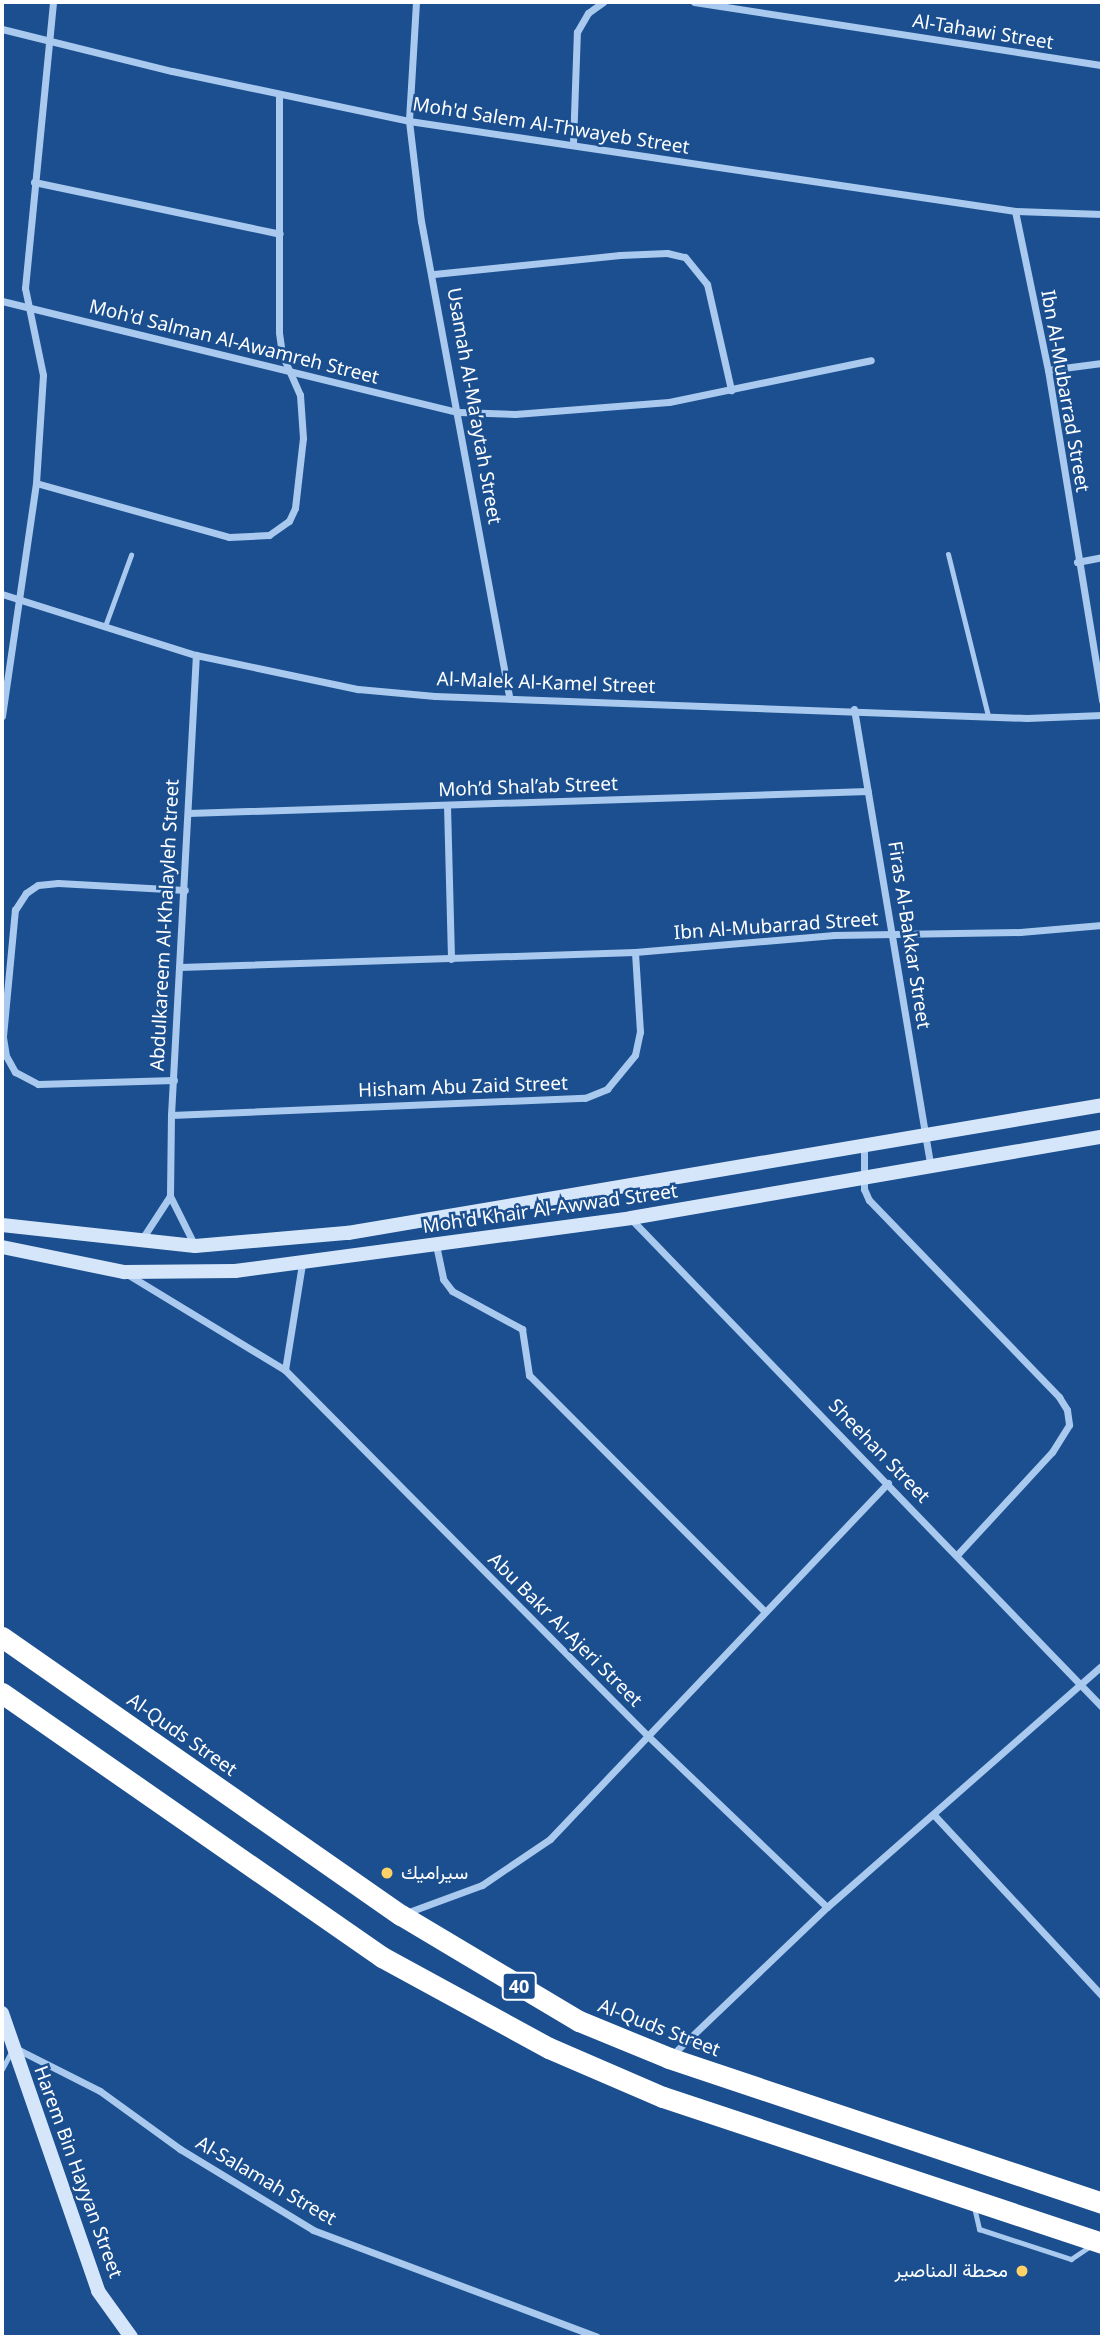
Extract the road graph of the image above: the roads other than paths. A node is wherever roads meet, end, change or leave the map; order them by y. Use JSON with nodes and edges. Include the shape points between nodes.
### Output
{"nodes":[{"id":1,"x":52,"y":2,"type":"edge"},
{"id":2,"x":416,"y":2,"type":"edge"},
{"id":3,"x":603,"y":2,"type":"edge"},
{"id":4,"x":694,"y":2,"type":"edge"},
{"id":5,"x":2,"y":29,"type":"edge"},
{"id":6,"x":47,"y":41,"type":"junction"},
{"id":7,"x":1102,"y":65,"type":"edge"},
{"id":8,"x":279,"y":95,"type":"junction"},
{"id":9,"x":410,"y":121,"type":"junction"},
{"id":10,"x":573,"y":144,"type":"junction"},
{"id":11,"x":34,"y":182,"type":"junction"},
{"id":12,"x":1015,"y":211,"type":"junction"},
{"id":13,"x":1102,"y":214,"type":"edge"},
{"id":14,"x":280,"y":234,"type":"junction"},
{"id":15,"x":434,"y":274,"type":"junction"},
{"id":16,"x":2,"y":301,"type":"edge"},
{"id":17,"x":29,"y":307,"type":"junction"},
{"id":18,"x":872,"y":360,"type":"dead end"},
{"id":19,"x":1102,"y":363,"type":"edge"},
{"id":20,"x":1048,"y":370,"type":"junction"},
{"id":21,"x":291,"y":373,"type":"junction"},
{"id":22,"x":731,"y":390,"type":"junction"},
{"id":23,"x":459,"y":412,"type":"junction"},
{"id":24,"x":36,"y":484,"type":"junction"},
{"id":25,"x":948,"y":554,"type":"dead end"},
{"id":26,"x":131,"y":555,"type":"dead end"},
{"id":27,"x":1102,"y":557,"type":"edge"},
{"id":28,"x":1077,"y":562,"type":"junction"},
{"id":29,"x":2,"y":594,"type":"edge"},
{"id":30,"x":19,"y":599,"type":"junction"},
{"id":31,"x":105,"y":626,"type":"junction"},
{"id":32,"x":196,"y":655,"type":"junction"},
{"id":33,"x":509,"y":698,"type":"junction"},
{"id":34,"x":1102,"y":701,"type":"edge"},
{"id":35,"x":854,"y":709,"type":"junction"},
{"id":36,"x":1102,"y":715,"type":"edge"},
{"id":37,"x":2,"y":716,"type":"edge"},
{"id":38,"x":988,"y":716,"type":"junction"},
{"id":39,"x":869,"y":791,"type":"junction"},
{"id":40,"x":447,"y":805,"type":"junction"},
{"id":41,"x":188,"y":813,"type":"junction"},
{"id":42,"x":185,"y":890,"type":"junction"},
{"id":43,"x":1102,"y":925,"type":"edge"},
{"id":44,"x":894,"y":934,"type":"junction"},
{"id":45,"x":635,"y":952,"type":"junction"},
{"id":46,"x":451,"y":959,"type":"junction"},
{"id":47,"x":180,"y":967,"type":"junction"},
{"id":48,"x":174,"y":1080,"type":"junction"},
{"id":49,"x":1102,"y":1105,"type":"edge"},
{"id":50,"x":171,"y":1115,"type":"junction"},
{"id":51,"x":1102,"y":1136,"type":"edge"},
{"id":52,"x":926,"y":1138,"type":"junction"},
{"id":53,"x":864,"y":1147,"type":"junction"},
{"id":54,"x":931,"y":1167,"type":"junction"},
{"id":55,"x":865,"y":1180,"type":"junction"},
{"id":56,"x":170,"y":1196,"type":"junction"},
{"id":57,"x":631,"y":1218,"type":"junction"},
{"id":58,"x":2,"y":1225,"type":"edge"},
{"id":59,"x":140,"y":1242,"type":"junction"},
{"id":60,"x":195,"y":1245,"type":"junction"},
{"id":61,"x":436,"y":1245,"type":"junction"},
{"id":62,"x":2,"y":1247,"type":"edge"},
{"id":63,"x":302,"y":1264,"type":"junction"},
{"id":64,"x":124,"y":1272,"type":"junction"},
{"id":65,"x":285,"y":1370,"type":"junction"},
{"id":66,"x":888,"y":1483,"type":"junction"},
{"id":67,"x":957,"y":1555,"type":"junction"},
{"id":68,"x":765,"y":1612,"type":"junction"},
{"id":69,"x":2,"y":1637,"type":"edge"},
{"id":70,"x":1102,"y":1665,"type":"edge"},
{"id":71,"x":1080,"y":1684,"type":"junction"},
{"id":72,"x":2,"y":1693,"type":"edge"},
{"id":73,"x":1102,"y":1707,"type":"edge"},
{"id":74,"x":649,"y":1737,"type":"junction"},
{"id":75,"x":934,"y":1815,"type":"junction"},
{"id":76,"x":827,"y":1907,"type":"junction"},
{"id":77,"x":401,"y":1915,"type":"junction"},
{"id":78,"x":1102,"y":1996,"type":"edge"},
{"id":79,"x":2,"y":2013,"type":"edge"},
{"id":80,"x":8,"y":2044,"type":"edge"},
{"id":81,"x":669,"y":2059,"type":"junction"},
{"id":82,"x":2,"y":2069,"type":"edge"},
{"id":83,"x":1102,"y":2203,"type":"edge"},
{"id":84,"x":1100,"y":2243,"type":"edge"},
{"id":85,"x":131,"y":2337,"type":"edge"},
{"id":86,"x":597,"y":2337,"type":"edge"}],
"edges":[{"from":1,"to":6,"type":"street"},
{"from":2,"to":9,"type":"street","name":"Usamah Al-Ma’aytah Street"},
{"from":3,"to":10,"type":"street","via":[[588,13],[577,32]]},
{"from":4,"to":7,"type":"street","name":"Al-Tahawi Street"},
{"from":5,"to":6,"type":"street","name":"Moh'd Salem Al-Thwayeb Street"},
{"from":6,"to":8,"type":"street","name":"Moh'd Salem Al-Thwayeb Street"},
{"from":6,"to":11,"type":"street"},
{"from":8,"to":9,"type":"street","name":"Moh'd Salem Al-Thwayeb Street"},
{"from":8,"to":14,"type":"street"},
{"from":9,"to":10,"type":"street","name":"Moh'd Salem Al-Thwayeb Street"},
{"from":9,"to":15,"type":"street","name":"Usamah Al-Ma’aytah Street","via":[[421,221]]},
{"from":10,"to":12,"type":"street","name":"Moh'd Salem Al-Thwayeb Street"},
{"from":11,"to":14,"type":"street"},
{"from":11,"to":17,"type":"street","via":[[25,288]]},
{"from":12,"to":13,"type":"street","name":"Moh'd Salem Al-Thwayeb Street"},
{"from":12,"to":20,"type":"street","name":"Ibn Al-Mubarrad Street"},
{"from":14,"to":21,"type":"street","via":[[279,332]]},
{"from":15,"to":22,"type":"street","via":[[620,255],[685,257],[707,284]]},
{"from":15,"to":23,"type":"street","name":"Usamah Al-Ma’aytah Street"},
{"from":16,"to":17,"type":"street","name":"Moh'd Salman Al-Awamreh Street"},
{"from":17,"to":21,"type":"street","name":"Moh'd Salman Al-Awamreh Street"},
{"from":17,"to":24,"type":"street","via":[[43,375]]},
{"from":18,"to":22,"type":"street","name":"Moh'd Salman Al-Awamreh Street"},
{"from":19,"to":20,"type":"street"},
{"from":20,"to":28,"type":"street","name":"Ibn Al-Mubarrad Street"},
{"from":21,"to":23,"type":"street","name":"Moh'd Salman Al-Awamreh Street"},
{"from":21,"to":24,"type":"street","via":[[300,395],[300,475],[292,514],[281,529],[269,535],[229,537]]},
{"from":22,"to":23,"type":"street","name":"Moh'd Salman Al-Awamreh Street","via":[[595,409]]},
{"from":23,"to":33,"type":"street","name":"Usamah Al-Ma’aytah Street"},
{"from":24,"to":30,"type":"street"},
{"from":25,"to":38,"type":"lane"},
{"from":26,"to":31,"type":"lane"},
{"from":27,"to":28,"type":"street"},
{"from":28,"to":34,"type":"street","name":"Ibn Al-Mubarrad Street"},
{"from":29,"to":30,"type":"street","name":"Al-Malek Al-Kamel Street"},
{"from":30,"to":31,"type":"street","name":"Al-Malek Al-Kamel Street"},
{"from":30,"to":37,"type":"street"},
{"from":31,"to":32,"type":"street","name":"Al-Malek Al-Kamel Street"},
{"from":32,"to":33,"type":"street","name":"Al-Malek Al-Kamel Street","via":[[358,689]]},
{"from":32,"to":41,"type":"street","name":"Abdulkareem Al-Khalayleh Street"},
{"from":33,"to":35,"type":"street","name":"Al-Malek Al-Kamel Street"},
{"from":35,"to":38,"type":"street","name":"Al-Malek Al-Kamel Street"},
{"from":35,"to":39,"type":"street","name":"Firas Al-Bakkar Street"},
{"from":36,"to":38,"type":"street","name":"Al-Malek Al-Kamel Street"},
{"from":39,"to":40,"type":"street","name":"Moh’d Shal’ab Street"},
{"from":39,"to":44,"type":"street","name":"Firas Al-Bakkar Street"},
{"from":40,"to":41,"type":"street","name":"Moh’d Shal’ab Street"},
{"from":40,"to":46,"type":"street"},
{"from":41,"to":42,"type":"street","name":"Abdulkareem Al-Khalayleh Street"},
{"from":42,"to":47,"type":"street","name":"Abdulkareem Al-Khalayleh Street"},
{"from":42,"to":48,"type":"street","via":[[58,883],[38,885],[26,894],[15,910],[3,1036],[15,1072],[31,1082]]},
{"from":43,"to":44,"type":"street","name":"Ibn Al-Mubarrad Street"},
{"from":44,"to":45,"type":"street","name":"Ibn Al-Mubarrad Street"},
{"from":44,"to":52,"type":"street","name":"Firas Al-Bakkar Street"},
{"from":45,"to":46,"type":"street","name":"Ibn Al-Mubarrad Street"},
{"from":45,"to":50,"type":"street","name":"Hisham Abu Zaid Street","via":[[640,1032],[635,1055],[607,1089],[585,1098]]},
{"from":46,"to":47,"type":"street","name":"Ibn Al-Mubarrad Street"},
{"from":47,"to":48,"type":"street","name":"Abdulkareem Al-Khalayleh Street"},
{"from":48,"to":50,"type":"street","name":"Abdulkareem Al-Khalayleh Street"},
{"from":49,"to":52,"type":"street","name":"Moh'd Khair Al-Awwad Street"},
{"from":50,"to":56,"type":"street","name":"Abdulkareem Al-Khalayleh Street"},
{"from":51,"to":54,"type":"street","name":"Moh'd Khair Al-Awwad Street"},
{"from":52,"to":53,"type":"street","name":"Moh'd Khair Al-Awwad Street"},
{"from":52,"to":54,"type":"street","name":"Firas Al-Bakkar Street"},
{"from":53,"to":55,"type":"street"},
{"from":53,"to":60,"type":"street","name":"Moh'd Khair Al-Awwad Street","via":[[348,1233]]},
{"from":54,"to":55,"type":"street","name":"Moh'd Khair Al-Awwad Street"},
{"from":55,"to":57,"type":"street","name":"Moh'd Khair Al-Awwad Street"},
{"from":55,"to":67,"type":"street","via":[[869,1200],[1059,1396],[1067,1410],[1069,1425],[1052,1452]]},
{"from":56,"to":59,"type":"street"},
{"from":56,"to":60,"type":"street","name":"Abdulkareem Al-Khalayleh Street"},
{"from":57,"to":61,"type":"street","name":"Moh'd Khair Al-Awwad Street"},
{"from":57,"to":66,"type":"street","name":"Sheehan Street"},
{"from":58,"to":59,"type":"street","name":"Moh'd Khair Al-Awwad Street"},
{"from":59,"to":60,"type":"street","name":"Moh'd Khair Al-Awwad Street"},
{"from":61,"to":63,"type":"street","name":"Moh'd Khair Al-Awwad Street"},
{"from":61,"to":68,"type":"street","via":[[443,1279],[453,1291],[522,1329],[529,1375]]},
{"from":62,"to":64,"type":"street","name":"Moh'd Khair Al-Awwad Street"},
{"from":63,"to":64,"type":"street","name":"Moh'd Khair Al-Awwad Street","via":[[235,1272]]},
{"from":63,"to":65,"type":"street"},
{"from":64,"to":65,"type":"street","name":"Abu Bakr Al-Ajeri Street"},
{"from":65,"to":74,"type":"street","name":"Abu Bakr Al-Ajeri Street"},
{"from":66,"to":67,"type":"street","name":"Sheehan Street"},
{"from":66,"to":68,"type":"street"},
{"from":67,"to":71,"type":"street","name":"Sheehan Street"},
{"from":68,"to":74,"type":"street"},
{"from":69,"to":77,"type":"highway","name":"Al-Quds Street","number":"40"},
{"from":70,"to":71,"type":"street"},
{"from":71,"to":73,"type":"street","name":"Sheehan Street"},
{"from":71,"to":75,"type":"street"},
{"from":72,"to":84,"type":"highway","number":"40","via":[[382,1957],[549,2048],[663,2097]]},
{"from":74,"to":76,"type":"street","name":"Abu Bakr Al-Ajeri Street"},
{"from":74,"to":77,"type":"street","via":[[550,1839],[504,1873]]},
{"from":75,"to":76,"type":"street"},
{"from":75,"to":78,"type":"street"},
{"from":76,"to":81,"type":"street"},
{"from":77,"to":81,"type":"highway","name":"Al-Quds Street","number":"40","via":[[579,2021]]},
{"from":79,"to":80,"type":"street","name":"Harem Bin Hayyan Street"},
{"from":80,"to":82,"type":"lane"},
{"from":80,"to":85,"type":"street","name":"Harem Bin Hayyan Street","via":[[99,2291]]},
{"from":80,"to":86,"type":"street","name":"Al-Salamah Street","via":[[100,2091],[180,2149],[313,2230]]},
{"from":81,"to":83,"type":"highway","name":"Al-Quds Street","number":"40"}]}
